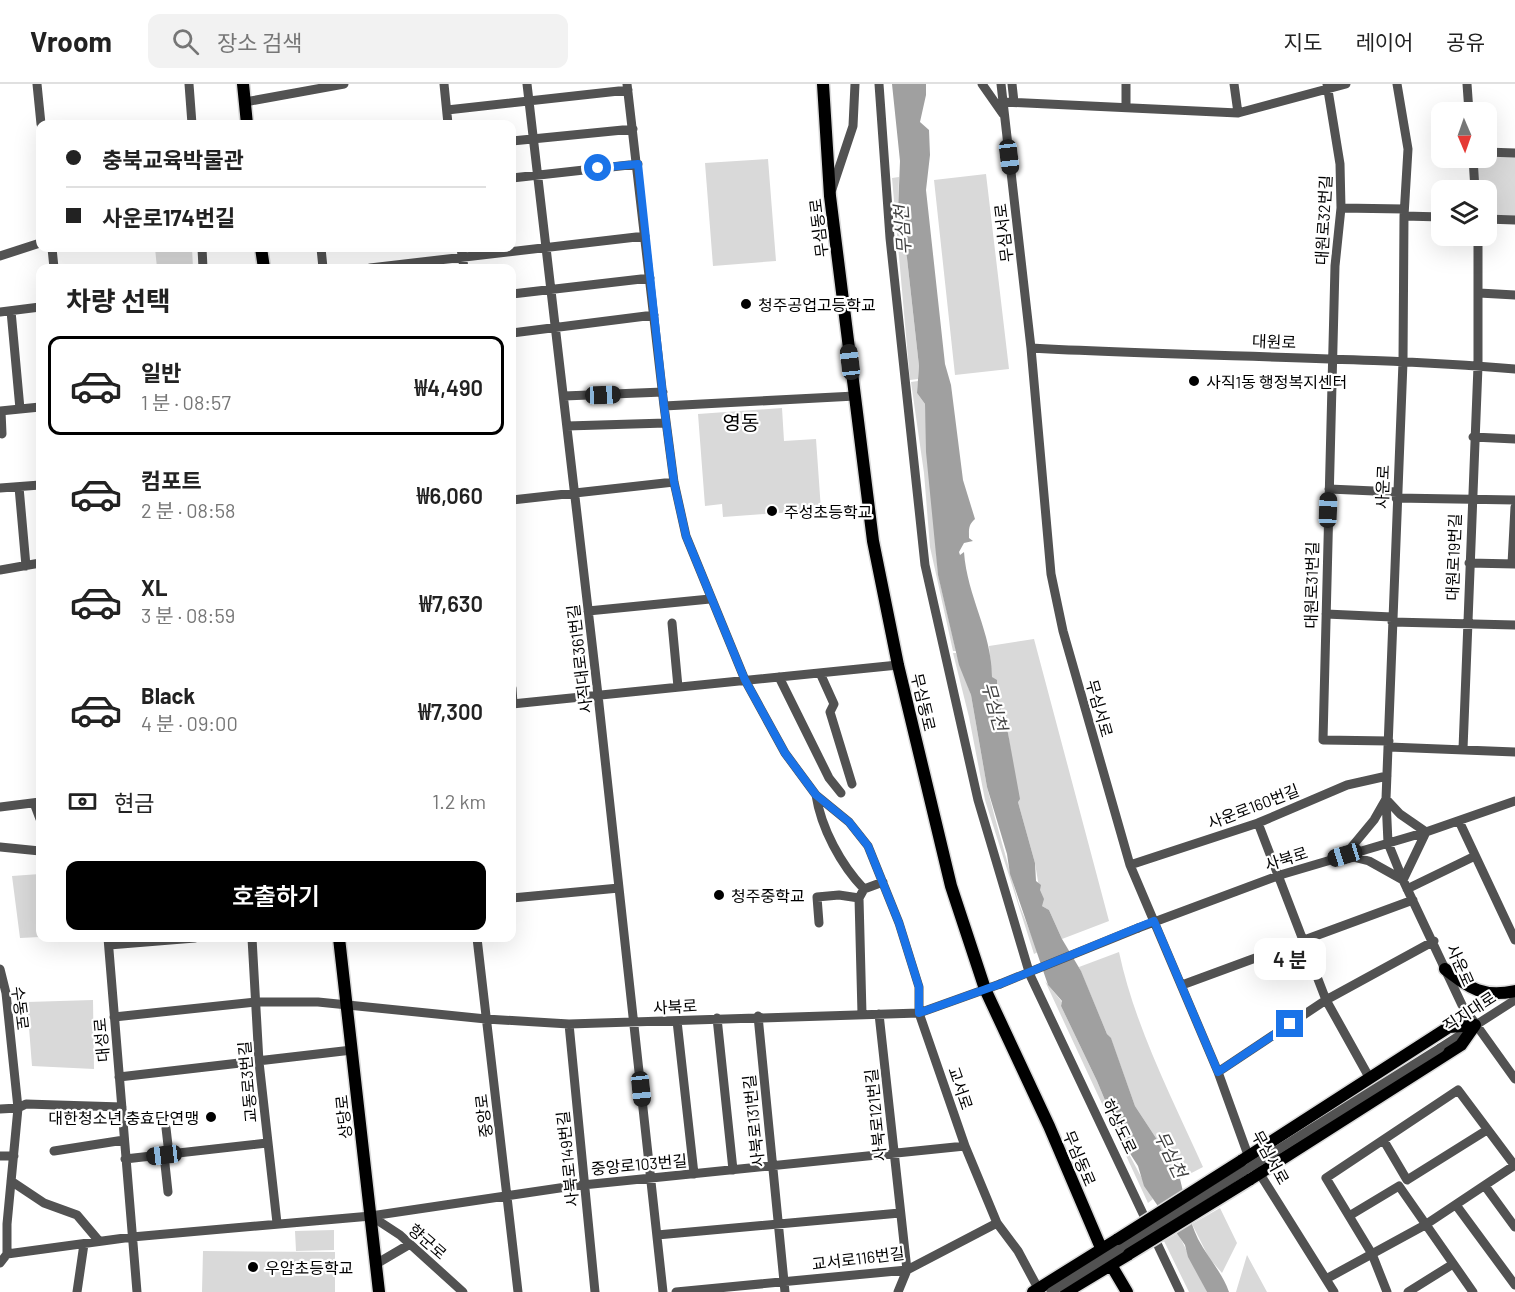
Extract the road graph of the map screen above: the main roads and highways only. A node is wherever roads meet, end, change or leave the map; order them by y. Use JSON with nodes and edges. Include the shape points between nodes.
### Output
{"nodes":[{"id":1,"x":243,"y":84,"type":"edge"},
{"id":2,"x":823,"y":84,"type":"edge"},
{"id":3,"x":247,"y":120,"type":"edge"},
{"id":4,"x":339,"y":942,"type":"edge"},
{"id":5,"x":1445,"y":969,"type":"road end"},
{"id":6,"x":1515,"y":991,"type":"edge"},
{"id":7,"x":1101,"y":1248,"type":"junction"},
{"id":8,"x":1112,"y":1265,"type":"junction"},
{"id":9,"x":1037,"y":1291,"type":"edge"},
{"id":10,"x":379,"y":1292,"type":"edge"},
{"id":11,"x":1066,"y":1292,"type":"edge"},
{"id":12,"x":1127,"y":1292,"type":"edge"}],
"edges":[{"from":1,"to":3,"type":"main road"},
{"from":2,"to":7,"type":"main road","name":"무심동로","via":[[830,196],[873,541],[898,665],[951,886],[985,988]]},
{"from":4,"to":10,"type":"main road","name":"상당로"},
{"from":5,"to":6,"type":"main road","via":[[1479,992],[1498,995]]},
{"from":7,"to":8,"type":"main road","name":"무심동로"},
{"from":7,"to":8,"type":"main road","bridge":true,"via":[[1449,1027],[1475,1025],[1461,1045]]},
{"from":7,"to":9,"type":"main road"},
{"from":8,"to":11,"type":"main road"},
{"from":8,"to":12,"type":"main road","name":"무심동로"}]}
